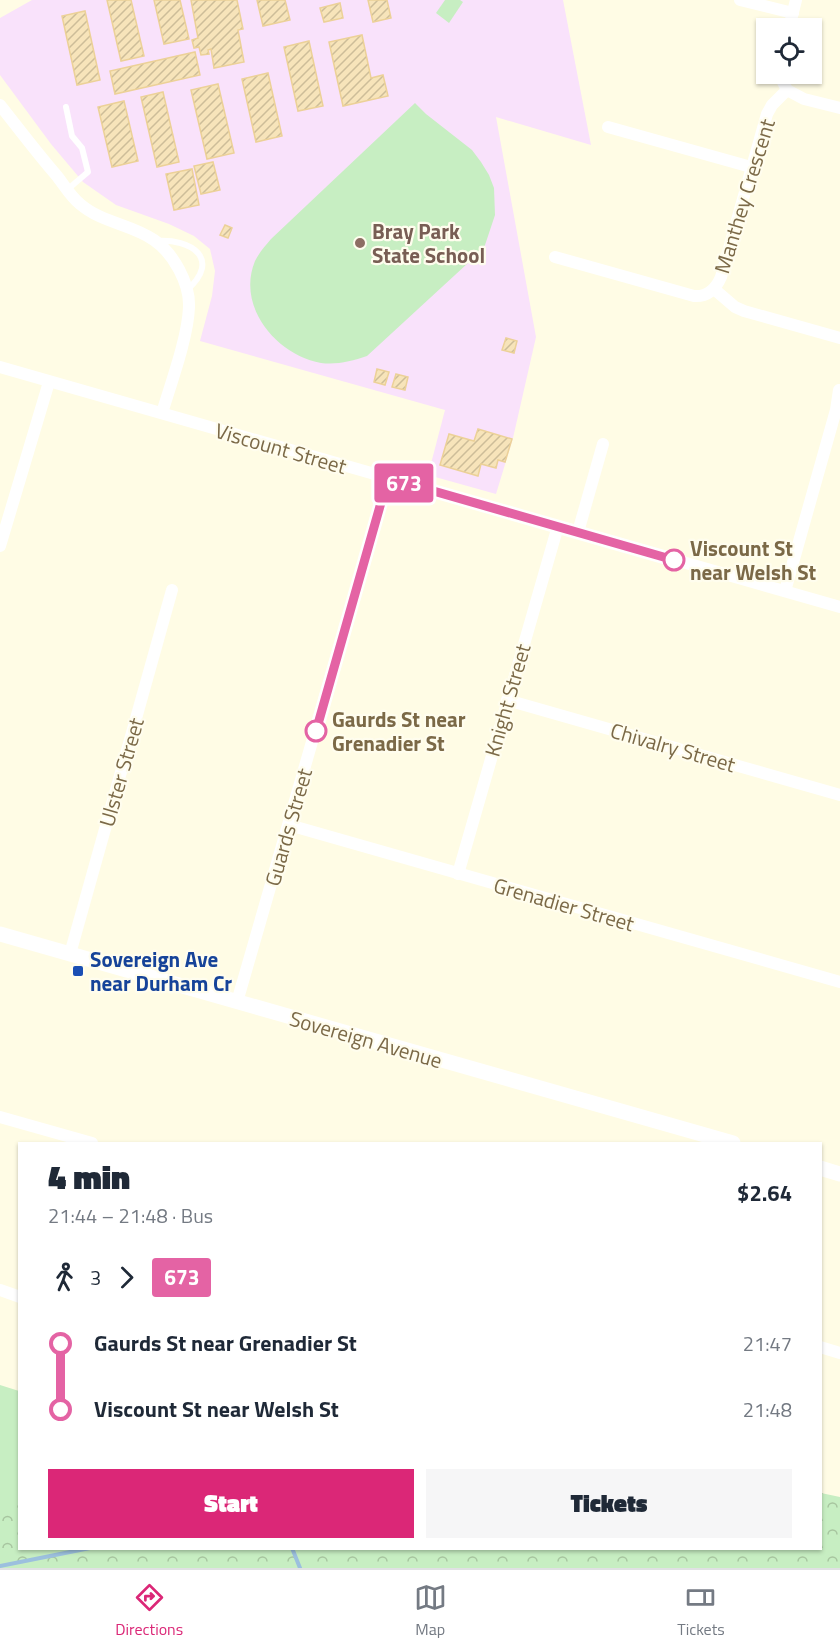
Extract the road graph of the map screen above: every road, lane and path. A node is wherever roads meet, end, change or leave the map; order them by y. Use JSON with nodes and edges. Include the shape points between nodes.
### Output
{"nodes":[{"id":1,"x":740,"y":0,"type":"edge"},
{"id":2,"x":796,"y":0,"type":"edge"},
{"id":3,"x":793,"y":13,"type":"junction"},
{"id":4,"x":792,"y":18,"type":"edge"},
{"id":5,"x":784,"y":84,"type":"edge"},
{"id":6,"x":787,"y":90,"type":"junction"},
{"id":7,"x":0,"y":105,"type":"edge"},
{"id":8,"x":66,"y":107,"type":"dead end"},
{"id":9,"x":840,"y":108,"type":"edge"},
{"id":10,"x":608,"y":127,"type":"dead end"},
{"id":11,"x":751,"y":167,"type":"junction"},
{"id":12,"x":68,"y":189,"type":"junction"},
{"id":13,"x":155,"y":241,"type":"junction"},
{"id":14,"x":555,"y":257,"type":"dead end"},
{"id":15,"x":714,"y":289,"type":"junction"},
{"id":16,"x":187,"y":290,"type":"junction"},
{"id":17,"x":840,"y":338,"type":"edge"},
{"id":18,"x":0,"y":367,"type":"edge"},
{"id":19,"x":49,"y":382,"type":"junction"},
{"id":20,"x":839,"y":390,"type":"edge"},
{"id":21,"x":162,"y":413,"type":"junction"},
{"id":22,"x":603,"y":444,"type":"dead end"},
{"id":23,"x":388,"y":478,"type":"junction"},
{"id":24,"x":558,"y":526,"type":"junction"},
{"id":25,"x":578,"y":532,"type":"junction"},
{"id":26,"x":0,"y":545,"type":"edge"},
{"id":27,"x":172,"y":590,"type":"dead end"},
{"id":28,"x":785,"y":591,"type":"junction"},
{"id":29,"x":840,"y":607,"type":"edge"},
{"id":30,"x":507,"y":700,"type":"junction"},
{"id":31,"x":840,"y":795,"type":"edge"},
{"id":32,"x":289,"y":825,"type":"junction"},
{"id":33,"x":458,"y":874,"type":"junction"},
{"id":34,"x":0,"y":934,"type":"edge"},
{"id":35,"x":70,"y":954,"type":"junction"},
{"id":36,"x":840,"y":982,"type":"edge"},
{"id":37,"x":237,"y":1002,"type":"junction"},
{"id":38,"x":0,"y":1117,"type":"edge"},
{"id":39,"x":88,"y":1142,"type":"edge"},
{"id":40,"x":729,"y":1142,"type":"edge"},
{"id":41,"x":822,"y":1168,"type":"edge"},
{"id":42,"x":840,"y":1173,"type":"edge"},
{"id":43,"x":0,"y":1290,"type":"edge"},
{"id":44,"x":18,"y":1296,"type":"edge"},
{"id":45,"x":822,"y":1348,"type":"edge"},
{"id":46,"x":840,"y":1353,"type":"edge"}],
"edges":[{"from":1,"to":3,"type":"street"},
{"from":2,"to":3,"type":"street"},
{"from":3,"to":4,"type":"street"},
{"from":5,"to":6,"type":"street"},
{"from":6,"to":9,"type":"street","via":[[804,99]]},
{"from":6,"to":11,"type":"street","name":"Manthey Crescent","via":[[767,114]]},
{"from":7,"to":12,"type":"street"},
{"from":8,"to":12,"type":"lane","via":[[72,136],[82,148],[88,172]]},
{"from":10,"to":11,"type":"street"},
{"from":11,"to":15,"type":"street","name":"Manthey Crescent","via":[[721,277]]},
{"from":12,"to":13,"type":"street","via":[[98,217]]},
{"from":13,"to":16,"type":"street","via":[[179,270]]},
{"from":13,"to":16,"type":"lane","via":[[170,239],[201,255],[200,279]]},
{"from":14,"to":15,"type":"street","via":[[694,296]]},
{"from":15,"to":17,"type":"street","via":[[744,311]]},
{"from":16,"to":21,"type":"street","via":[[187,323]]},
{"from":18,"to":19,"type":"street","name":"Viscount Street"},
{"from":19,"to":21,"type":"street","name":"Viscount Street"},
{"from":19,"to":26,"type":"street"},
{"from":20,"to":28,"type":"street"},
{"from":21,"to":23,"type":"street","name":"Viscount Street"},
{"from":22,"to":25,"type":"street"},
{"from":23,"to":24,"type":"street","name":"Viscount Street"},
{"from":23,"to":32,"type":"street","name":"Guards Street"},
{"from":24,"to":25,"type":"street","name":"Viscount Street"},
{"from":24,"to":30,"type":"street","name":"Knight Street"},
{"from":25,"to":28,"type":"street","name":"Viscount Street"},
{"from":27,"to":35,"type":"street","name":"Ulster Street"},
{"from":28,"to":29,"type":"street","name":"Viscount Street"},
{"from":30,"to":31,"type":"street","name":"Chivalry Street"},
{"from":30,"to":33,"type":"street","name":"Knight Street"},
{"from":32,"to":33,"type":"street","name":"Grenadier Street"},
{"from":32,"to":37,"type":"street","name":"Guards Street"},
{"from":33,"to":36,"type":"street","name":"Grenadier Street"},
{"from":34,"to":35,"type":"street","name":"Sovereign Avenue"},
{"from":35,"to":37,"type":"street","name":"Sovereign Avenue"},
{"from":37,"to":40,"type":"street","name":"Sovereign Avenue"},
{"from":38,"to":39,"type":"street"},
{"from":41,"to":42,"type":"street"},
{"from":43,"to":44,"type":"street"},
{"from":45,"to":46,"type":"street"}]}
